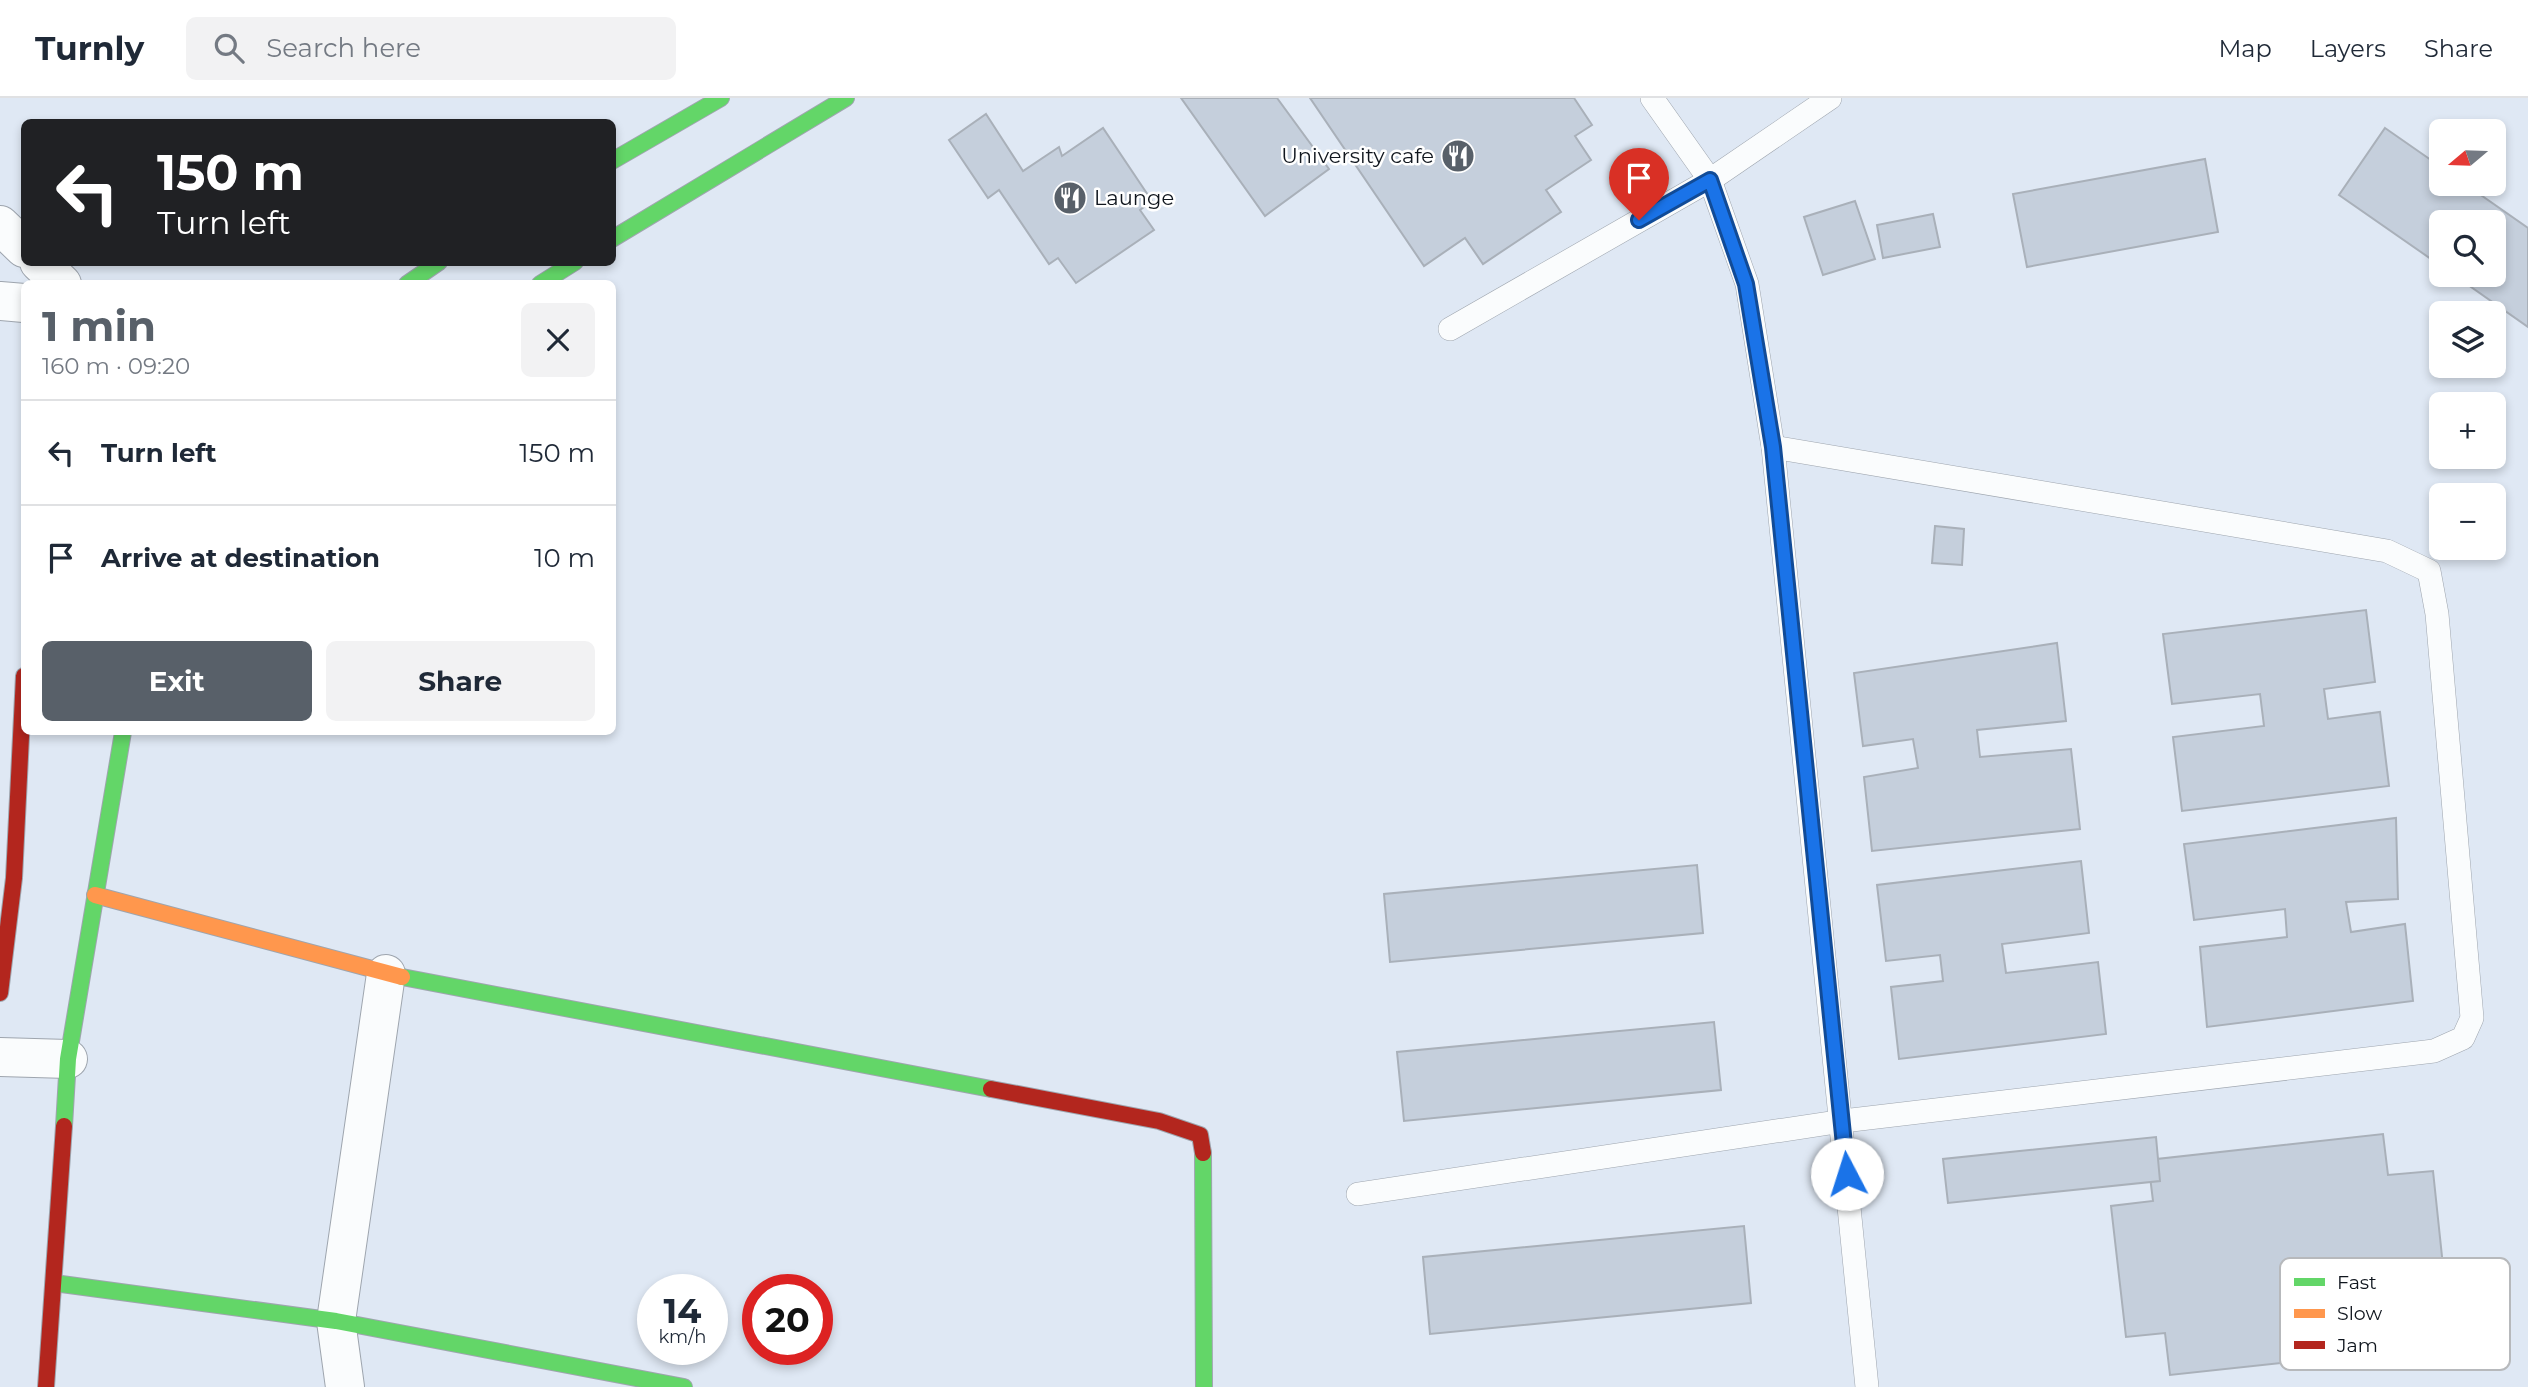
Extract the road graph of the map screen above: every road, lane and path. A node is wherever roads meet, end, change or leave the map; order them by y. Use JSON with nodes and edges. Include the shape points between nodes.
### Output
{"nodes":[{"id":1,"x":721,"y":98,"type":"edge"},
{"id":2,"x":846,"y":98,"type":"edge"},
{"id":3,"x":1652,"y":98,"type":"edge"},
{"id":4,"x":1830,"y":98,"type":"edge"},
{"id":5,"x":616,"y":159,"type":"edge"},
{"id":6,"x":1710,"y":180,"type":"junction"},
{"id":7,"x":0,"y":225,"type":"edge"},
{"id":8,"x":616,"y":237,"type":"edge"},
{"id":9,"x":21,"y":245,"type":"edge"},
{"id":10,"x":43,"y":266,"type":"edge"},
{"id":11,"x":433,"y":266,"type":"edge"},
{"id":12,"x":568,"y":266,"type":"edge"},
{"id":13,"x":58,"y":280,"type":"edge"},
{"id":14,"x":413,"y":280,"type":"edge"},
{"id":15,"x":545,"y":280,"type":"edge"},
{"id":16,"x":0,"y":302,"type":"edge"},
{"id":17,"x":21,"y":303,"type":"edge"},
{"id":18,"x":1450,"y":329,"type":"dead end"},
{"id":19,"x":1773,"y":447,"type":"junction"},
{"id":20,"x":21,"y":735,"type":"edge"},
{"id":21,"x":122,"y":735,"type":"edge"},
{"id":22,"x":95,"y":895,"type":"junction"},
{"id":23,"x":386,"y":974,"type":"junction"},
{"id":24,"x":0,"y":993,"type":"edge"},
{"id":25,"x":0,"y":1057,"type":"edge"},
{"id":26,"x":68,"y":1059,"type":"junction"},
{"id":27,"x":1843,"y":1121,"type":"junction"},
{"id":28,"x":1358,"y":1195,"type":"dead end"},
{"id":29,"x":54,"y":1283,"type":"junction"},
{"id":30,"x":336,"y":1321,"type":"junction"},
{"id":31,"x":46,"y":1387,"type":"edge"},
{"id":32,"x":345,"y":1387,"type":"edge"},
{"id":33,"x":684,"y":1387,"type":"edge"},
{"id":34,"x":1204,"y":1387,"type":"edge"},
{"id":35,"x":1867,"y":1387,"type":"edge"}],
"edges":[{"from":1,"to":5,"type":"street"},
{"from":2,"to":8,"type":"street"},
{"from":3,"to":6,"type":"lane"},
{"from":4,"to":6,"type":"lane"},
{"from":6,"to":18,"type":"lane"},
{"from":6,"to":19,"type":"lane","via":[[1746,284]]},
{"from":7,"to":9,"type":"street"},
{"from":10,"to":13,"type":"street"},
{"from":11,"to":14,"type":"street"},
{"from":12,"to":15,"type":"street"},
{"from":16,"to":17,"type":"street"},
{"from":19,"to":27,"type":"lane"},
{"from":19,"to":27,"type":"lane","via":[[2387,551],[2429,571],[2437,614],[2472,1018],[2463,1038],[2434,1051]]},
{"from":20,"to":24,"type":"street","via":[[14,878]]},
{"from":21,"to":22,"type":"street"},
{"from":22,"to":23,"type":"street"},
{"from":22,"to":26,"type":"street"},
{"from":23,"to":30,"type":"street"},
{"from":23,"to":34,"type":"street","via":[[1159,1121],[1200,1135],[1205,1161]]},
{"from":25,"to":26,"type":"street"},
{"from":26,"to":29,"type":"street"},
{"from":27,"to":28,"type":"lane"},
{"from":27,"to":35,"type":"lane"},
{"from":29,"to":30,"type":"street"},
{"from":29,"to":31,"type":"street"},
{"from":30,"to":32,"type":"street"},
{"from":30,"to":33,"type":"street"}]}
